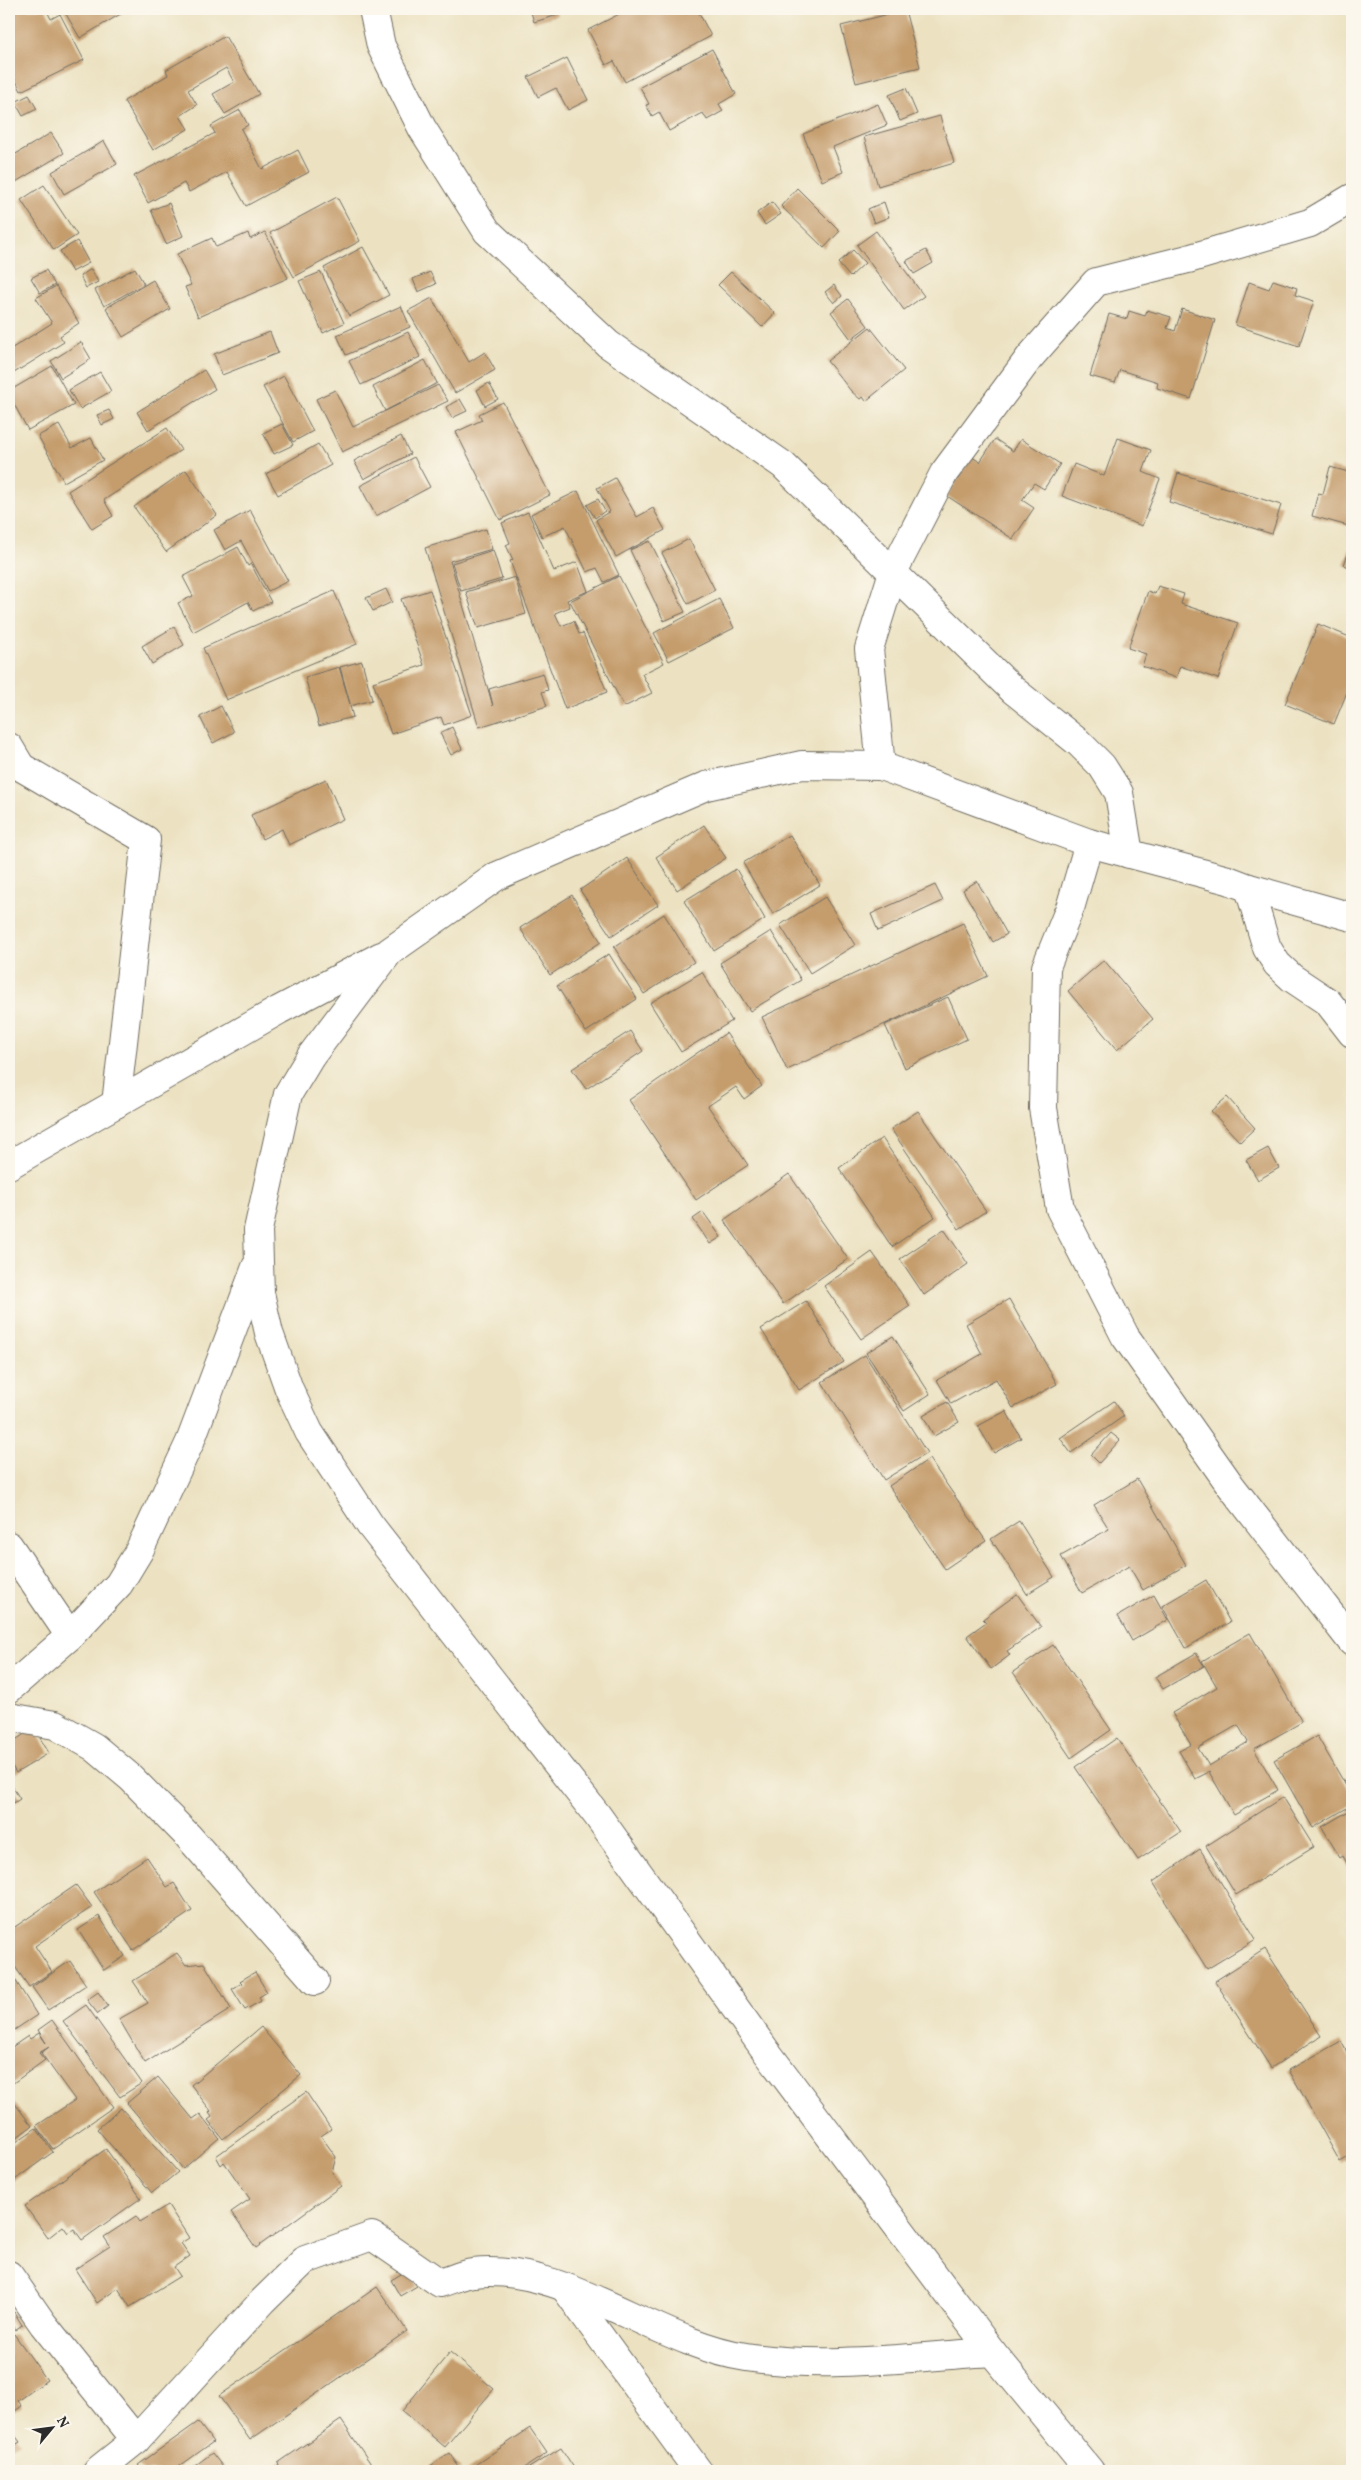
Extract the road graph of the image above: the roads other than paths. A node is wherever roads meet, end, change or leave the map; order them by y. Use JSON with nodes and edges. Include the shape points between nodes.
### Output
{"nodes":[{"id":1,"x":373,"y":9,"type":"edge"},
{"id":2,"x":1352,"y":198,"type":"edge"},
{"id":3,"x":893,"y":572,"type":"junction"},
{"id":4,"x":9,"y":747,"type":"edge"},
{"id":5,"x":881,"y":766,"type":"junction"},
{"id":6,"x":1089,"y":843,"type":"junction"},
{"id":7,"x":1129,"y":854,"type":"junction"},
{"id":8,"x":1249,"y":888,"type":"junction"},
{"id":9,"x":1352,"y":918,"type":"edge"},
{"id":10,"x":389,"y":952,"type":"junction"},
{"id":11,"x":1352,"y":1034,"type":"edge"},
{"id":12,"x":116,"y":1104,"type":"junction"},
{"id":13,"x":9,"y":1165,"type":"edge"},
{"id":14,"x":259,"y":1261,"type":"junction"},
{"id":15,"x":9,"y":1546,"type":"edge"},
{"id":16,"x":70,"y":1636,"type":"junction"},
{"id":17,"x":1352,"y":1642,"type":"edge"},
{"id":18,"x":9,"y":1689,"type":"edge"},
{"id":19,"x":9,"y":1717,"type":"edge"},
{"id":20,"x":315,"y":1981,"type":"dead end"},
{"id":21,"x":9,"y":2275,"type":"edge"},
{"id":22,"x":564,"y":2287,"type":"junction"},
{"id":23,"x":992,"y":2352,"type":"junction"},
{"id":24,"x":136,"y":2440,"type":"junction"},
{"id":25,"x":97,"y":2471,"type":"edge"},
{"id":26,"x":698,"y":2471,"type":"edge"},
{"id":27,"x":1090,"y":2471,"type":"edge"}],
"edges":[{"from":1,"to":3,"type":"street","via":[[381,46],[422,128],[487,231],[608,344],[783,465]]},
{"from":2,"to":3,"type":"street","via":[[1310,223],[1096,282],[1030,356],[944,473]]},
{"from":3,"to":5,"type":"street","via":[[869,649]]},
{"from":3,"to":7,"type":"street","via":[[1013,690],[1079,743],[1102,766],[1119,793]]},
{"from":4,"to":12,"type":"street","via":[[21,767],[146,840]]},
{"from":5,"to":6,"type":"street"},
{"from":5,"to":10,"type":"street","via":[[802,765],[706,786],[497,876]]},
{"from":6,"to":7,"type":"street"},
{"from":6,"to":17,"type":"street","via":[[1071,905],[1046,967],[1043,1108],[1060,1209],[1125,1336],[1231,1486]]},
{"from":7,"to":8,"type":"street"},
{"from":8,"to":9,"type":"street"},
{"from":8,"to":11,"type":"street","via":[[1267,948],[1277,964],[1328,1002]]},
{"from":10,"to":12,"type":"street","via":[[278,1010]]},
{"from":10,"to":14,"type":"street","via":[[311,1056],[288,1094],[258,1230]]},
{"from":12,"to":13,"type":"street"},
{"from":14,"to":16,"type":"street","via":[[190,1442],[140,1551],[120,1584]]},
{"from":14,"to":23,"type":"street","via":[[260,1293],[269,1333],[289,1389],[309,1432],[370,1525],[597,1814],[766,2051]]},
{"from":15,"to":16,"type":"street"},
{"from":16,"to":18,"type":"street"},
{"from":19,"to":20,"type":"street","via":[[55,1725],[94,1747],[131,1778],[188,1836]]},
{"from":21,"to":24,"type":"street","via":[[43,2324]]},
{"from":22,"to":23,"type":"street","via":[[702,2347],[745,2357],[798,2362]]},
{"from":22,"to":24,"type":"street","via":[[508,2274],[472,2273],[440,2283],[372,2236],[305,2260],[263,2301]]},
{"from":22,"to":26,"type":"street"},
{"from":23,"to":27,"type":"street"},
{"from":24,"to":25,"type":"street"}]}
